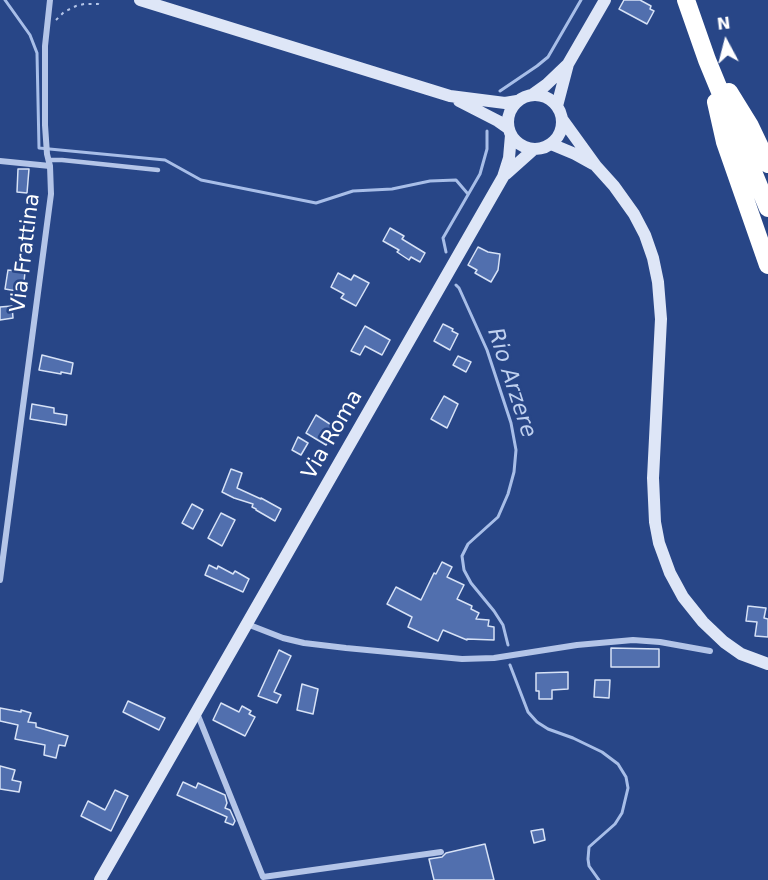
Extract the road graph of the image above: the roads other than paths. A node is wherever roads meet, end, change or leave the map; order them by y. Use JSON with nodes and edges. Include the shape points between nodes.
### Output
{"nodes":[{"id":1,"x":50,"y":0,"type":"edge"},
{"id":2,"x":140,"y":0,"type":"edge"},
{"id":3,"x":605,"y":0,"type":"edge"},
{"id":4,"x":686,"y":0,"type":"edge"},
{"id":5,"x":707,"y":60,"type":"junction"},
{"id":6,"x":568,"y":64,"type":"junction"},
{"id":7,"x":532,"y":95,"type":"junction"},
{"id":8,"x":450,"y":96,"type":"junction"},
{"id":9,"x":517,"y":101,"type":"junction"},
{"id":10,"x":557,"y":106,"type":"junction"},
{"id":11,"x":562,"y":119,"type":"junction"},
{"id":12,"x":510,"y":132,"type":"junction"},
{"id":13,"x":551,"y":144,"type":"junction"},
{"id":14,"x":534,"y":149,"type":"junction"},
{"id":15,"x":0,"y":160,"type":"edge"},
{"id":16,"x":48,"y":160,"type":"junction"},
{"id":17,"x":768,"y":164,"type":"edge"},
{"id":18,"x":596,"y":166,"type":"junction"},
{"id":19,"x":158,"y":170,"type":"dead end"},
{"id":20,"x":503,"y":177,"type":"junction"},
{"id":21,"x":768,"y":208,"type":"edge"},
{"id":22,"x":768,"y":265,"type":"edge"},
{"id":23,"x":0,"y":580,"type":"edge"},
{"id":24,"x":247,"y":624,"type":"junction"},
{"id":25,"x":710,"y":651,"type":"dead end"},
{"id":26,"x":768,"y":664,"type":"edge"},
{"id":27,"x":197,"y":713,"type":"junction"},
{"id":28,"x":441,"y":852,"type":"dead end"},
{"id":29,"x":100,"y":880,"type":"edge"}],
"edges":[{"from":1,"to":16,"type":"street","name":"Via Frattina","via":[[45,46]]},
{"from":2,"to":8,"type":"main road"},
{"from":3,"to":6,"type":"main road"},
{"from":4,"to":5,"type":"highway"},
{"from":5,"to":17,"type":"highway","via":[[739,105]]},
{"from":5,"to":21,"type":"highway"},
{"from":5,"to":22,"type":"highway","via":[[724,142]]},
{"from":6,"to":7,"type":"main road"},
{"from":6,"to":10,"type":"main road"},
{"from":7,"to":9,"type":"main road"},
{"from":7,"to":10,"type":"main road","via":[[546,97]]},
{"from":8,"to":9,"type":"main road"},
{"from":8,"to":12,"type":"main road","via":[[498,121]]},
{"from":9,"to":12,"type":"main road","via":[[508,118]]},
{"from":10,"to":11,"type":"main road"},
{"from":11,"to":13,"type":"main road","via":[[558,137]]},
{"from":11,"to":18,"type":"main road"},
{"from":12,"to":14,"type":"main road","via":[[517,142]]},
{"from":12,"to":20,"type":"main road","name":"Via Roma","via":[[509,158]]},
{"from":13,"to":14,"type":"main road"},
{"from":13,"to":18,"type":"main road"},
{"from":14,"to":20,"type":"main road","name":"Via Roma"},
{"from":15,"to":16,"type":"street"},
{"from":16,"to":19,"type":"lane"},
{"from":16,"to":23,"type":"street","name":"Via Frattina","via":[[51,194]]},
{"from":18,"to":26,"type":"main road","via":[[634,214],[645,235],[658,282],[661,319],[653,478],[659,543],[683,597],[703,622],[741,654]]},
{"from":20,"to":24,"type":"main road","name":"Via Roma"},
{"from":24,"to":25,"type":"street","via":[[304,643],[462,659],[633,640]]},
{"from":24,"to":27,"type":"main road","name":"Via Roma"},
{"from":27,"to":28,"type":"street","via":[[263,877]]},
{"from":27,"to":29,"type":"main road","name":"Via Roma"}]}
